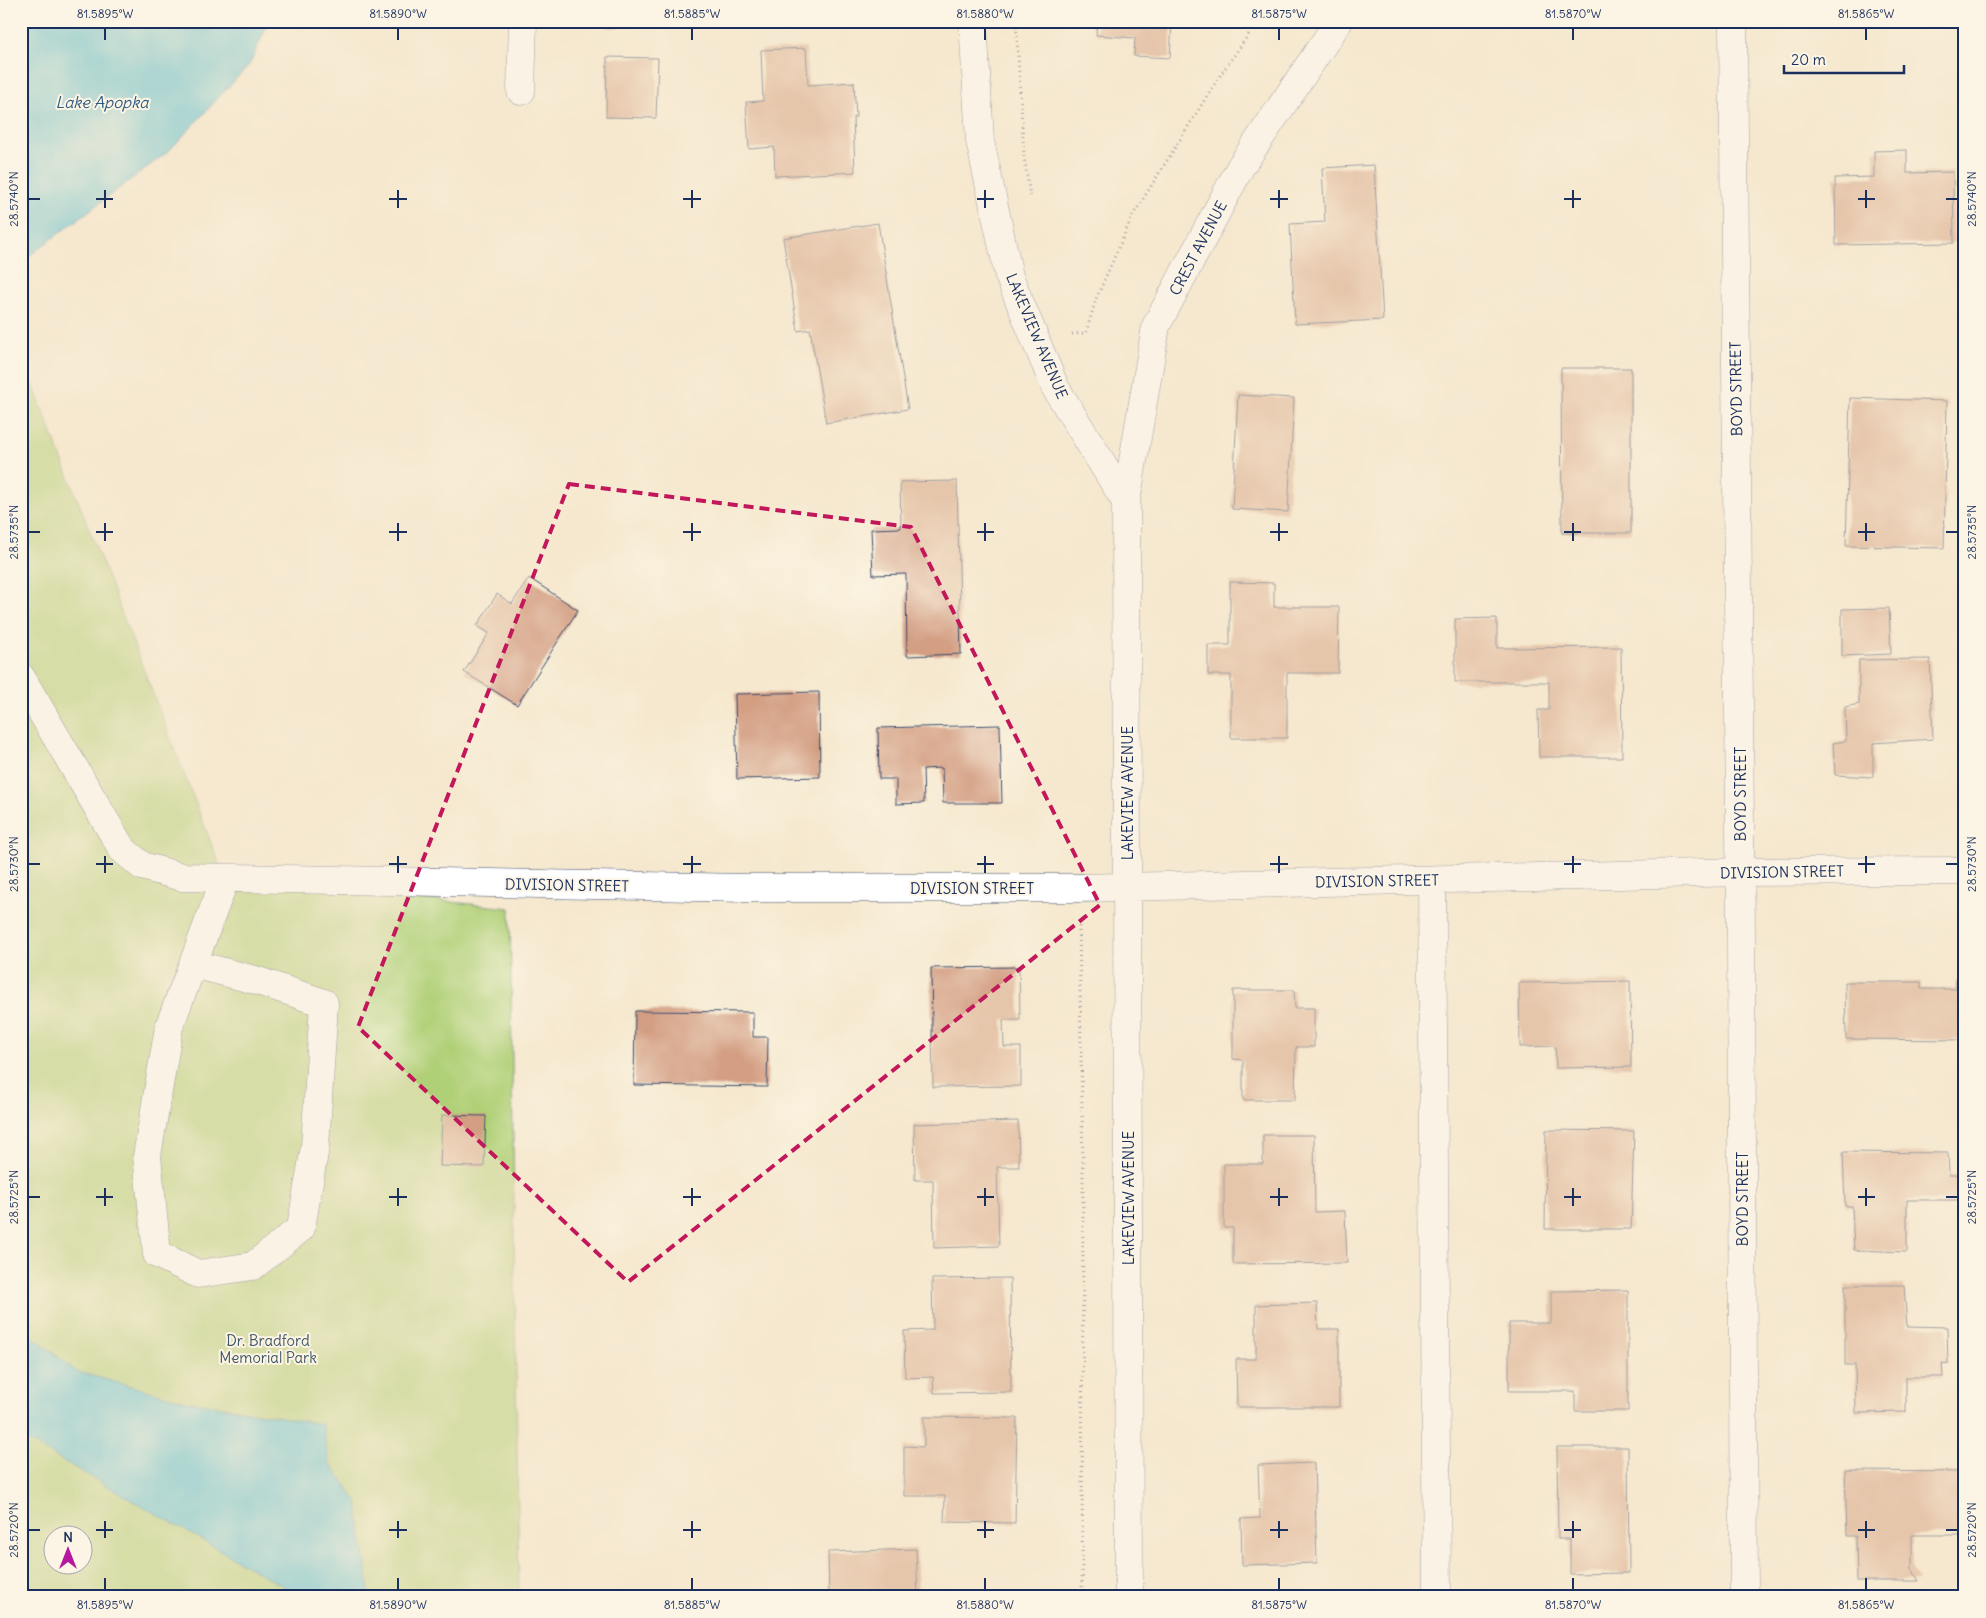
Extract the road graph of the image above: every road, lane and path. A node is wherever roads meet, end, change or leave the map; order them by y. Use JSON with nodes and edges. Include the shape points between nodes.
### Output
{"nodes":[{"id":1,"x":523,"y":21,"type":"edge"},
{"id":2,"x":974,"y":21,"type":"edge"},
{"id":3,"x":1016,"y":21,"type":"edge"},
{"id":4,"x":1258,"y":21,"type":"edge"},
{"id":5,"x":1339,"y":21,"type":"edge"},
{"id":6,"x":1733,"y":21,"type":"edge"},
{"id":7,"x":521,"y":91,"type":"dead end"},
{"id":8,"x":1031,"y":199,"type":"dead end"},
{"id":9,"x":1068,"y":332,"type":"dead end"},
{"id":10,"x":1126,"y":502,"type":"junction"},
{"id":11,"x":21,"y":676,"type":"edge"},
{"id":12,"x":1965,"y":871,"type":"edge"},
{"id":13,"x":1741,"y":872,"type":"junction"},
{"id":14,"x":225,"y":879,"type":"junction"},
{"id":15,"x":1432,"y":880,"type":"junction"},
{"id":16,"x":1128,"y":887,"type":"junction"},
{"id":17,"x":1079,"y":926,"type":"dead end"},
{"id":18,"x":193,"y":964,"type":"junction"},
{"id":19,"x":1082,"y":1597,"type":"edge"},
{"id":20,"x":1129,"y":1597,"type":"edge"},
{"id":21,"x":1437,"y":1597,"type":"edge"},
{"id":22,"x":1744,"y":1597,"type":"edge"}],
"edges":[{"from":1,"to":7,"type":"street"},
{"from":2,"to":10,"type":"street","name":"LAKEVIEW AVENUE","via":[[980,141],[1010,276],[1055,387]]},
{"from":3,"to":8,"type":"path","via":[[1024,155]]},
{"from":4,"to":9,"type":"path","via":[[1133,215],[1096,299],[1086,333],[1074,335]]},
{"from":5,"to":10,"type":"street","name":"CREST AVENUE","via":[[1241,166],[1156,326]]},
{"from":6,"to":13,"type":"street","name":"BOYD STREET"},
{"from":10,"to":16,"type":"street","name":"LAKEVIEW AVENUE"},
{"from":11,"to":14,"type":"street","name":"DIVISION STREET","via":[[122,848],[142,866],[182,877]]},
{"from":12,"to":13,"type":"street","name":"DIVISION STREET"},
{"from":13,"to":15,"type":"street","name":"DIVISION STREET"},
{"from":13,"to":22,"type":"street","name":"BOYD STREET"},
{"from":14,"to":16,"type":"street","name":"DIVISION STREET","via":[[747,888]]},
{"from":14,"to":18,"type":"street"},
{"from":15,"to":16,"type":"street","name":"DIVISION STREET"},
{"from":15,"to":21,"type":"street"},
{"from":16,"to":20,"type":"street","name":"LAKEVIEW AVENUE"},
{"from":17,"to":19,"type":"path","via":[[1083,1169]]},
{"from":18,"to":18,"type":"street","via":[[256,980],[324,1003],[315,1146],[301,1228],[252,1266],[198,1274],[157,1254],[147,1156],[169,1028]]}]}
